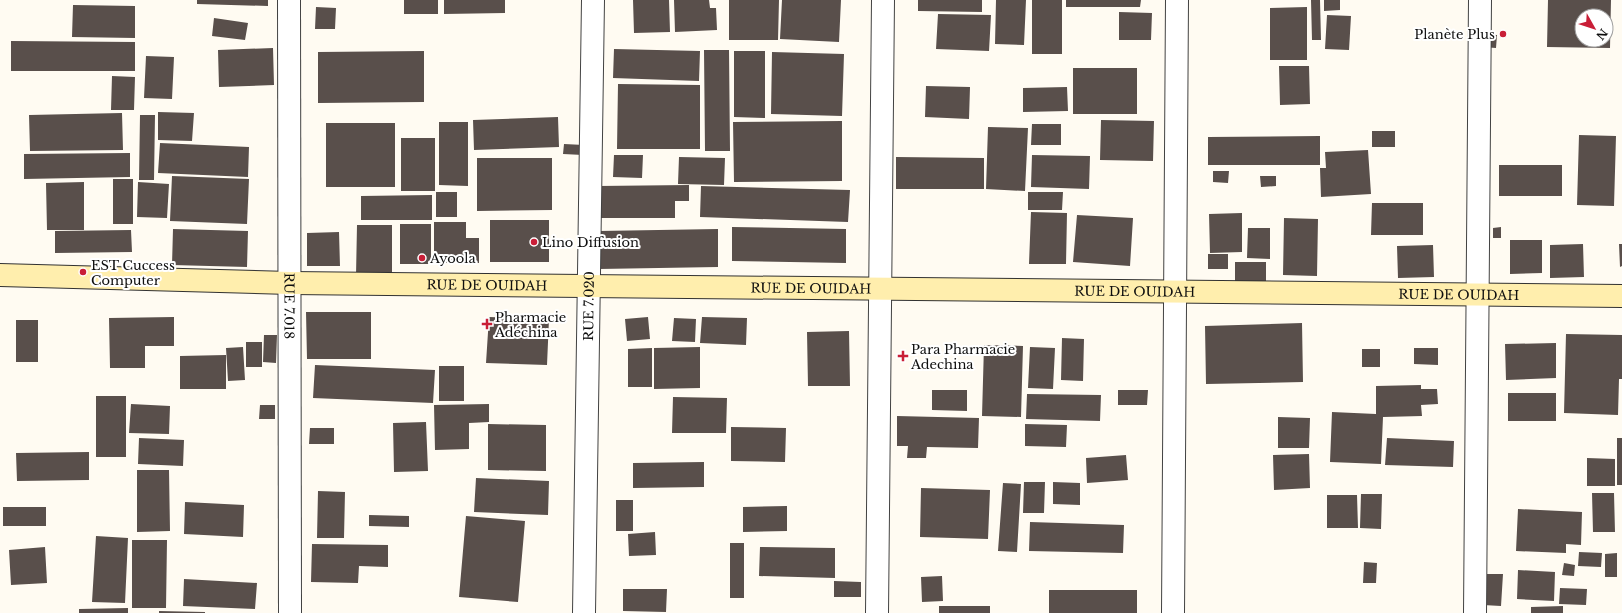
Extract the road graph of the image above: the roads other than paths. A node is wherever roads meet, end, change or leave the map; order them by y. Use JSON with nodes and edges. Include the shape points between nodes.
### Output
{"nodes":[{"id":1,"x":289,"y":0,"type":"edge"},
{"id":2,"x":593,"y":0,"type":"edge"},
{"id":3,"x":884,"y":0,"type":"edge"},
{"id":4,"x":1177,"y":0,"type":"edge"},
{"id":5,"x":1480,"y":0,"type":"edge"},
{"id":6,"x":0,"y":275,"type":"edge"},
{"id":7,"x":290,"y":283,"type":"junction"},
{"id":8,"x":589,"y":286,"type":"junction"},
{"id":9,"x":880,"y":289,"type":"junction"},
{"id":10,"x":1175,"y":292,"type":"junction"},
{"id":11,"x":1478,"y":295,"type":"junction"},
{"id":12,"x":1622,"y":296,"type":"edge"},
{"id":13,"x":290,"y":613,"type":"edge"},
{"id":14,"x":584,"y":613,"type":"edge"},
{"id":15,"x":877,"y":613,"type":"edge"},
{"id":16,"x":1173,"y":613,"type":"edge"},
{"id":17,"x":1475,"y":613,"type":"edge"}],
"edges":[{"from":1,"to":7,"type":"street","name":"RUE 7.018"},
{"from":2,"to":8,"type":"street","name":"RUE 7.020"},
{"from":3,"to":9,"type":"street"},
{"from":4,"to":10,"type":"street"},
{"from":5,"to":11,"type":"street"},
{"from":6,"to":7,"type":"main road","name":"RUE DE OUIDAH"},
{"from":7,"to":8,"type":"main road","name":"RUE DE OUIDAH"},
{"from":7,"to":13,"type":"street","name":"RUE 7.018"},
{"from":8,"to":9,"type":"main road","name":"RUE DE OUIDAH"},
{"from":8,"to":14,"type":"street","name":"RUE 7.020"},
{"from":9,"to":10,"type":"main road","name":"RUE DE OUIDAH"},
{"from":9,"to":15,"type":"street"},
{"from":10,"to":11,"type":"main road","name":"RUE DE OUIDAH"},
{"from":10,"to":16,"type":"street"},
{"from":11,"to":12,"type":"main road","name":"RUE DE OUIDAH"},
{"from":11,"to":17,"type":"street"}]}
